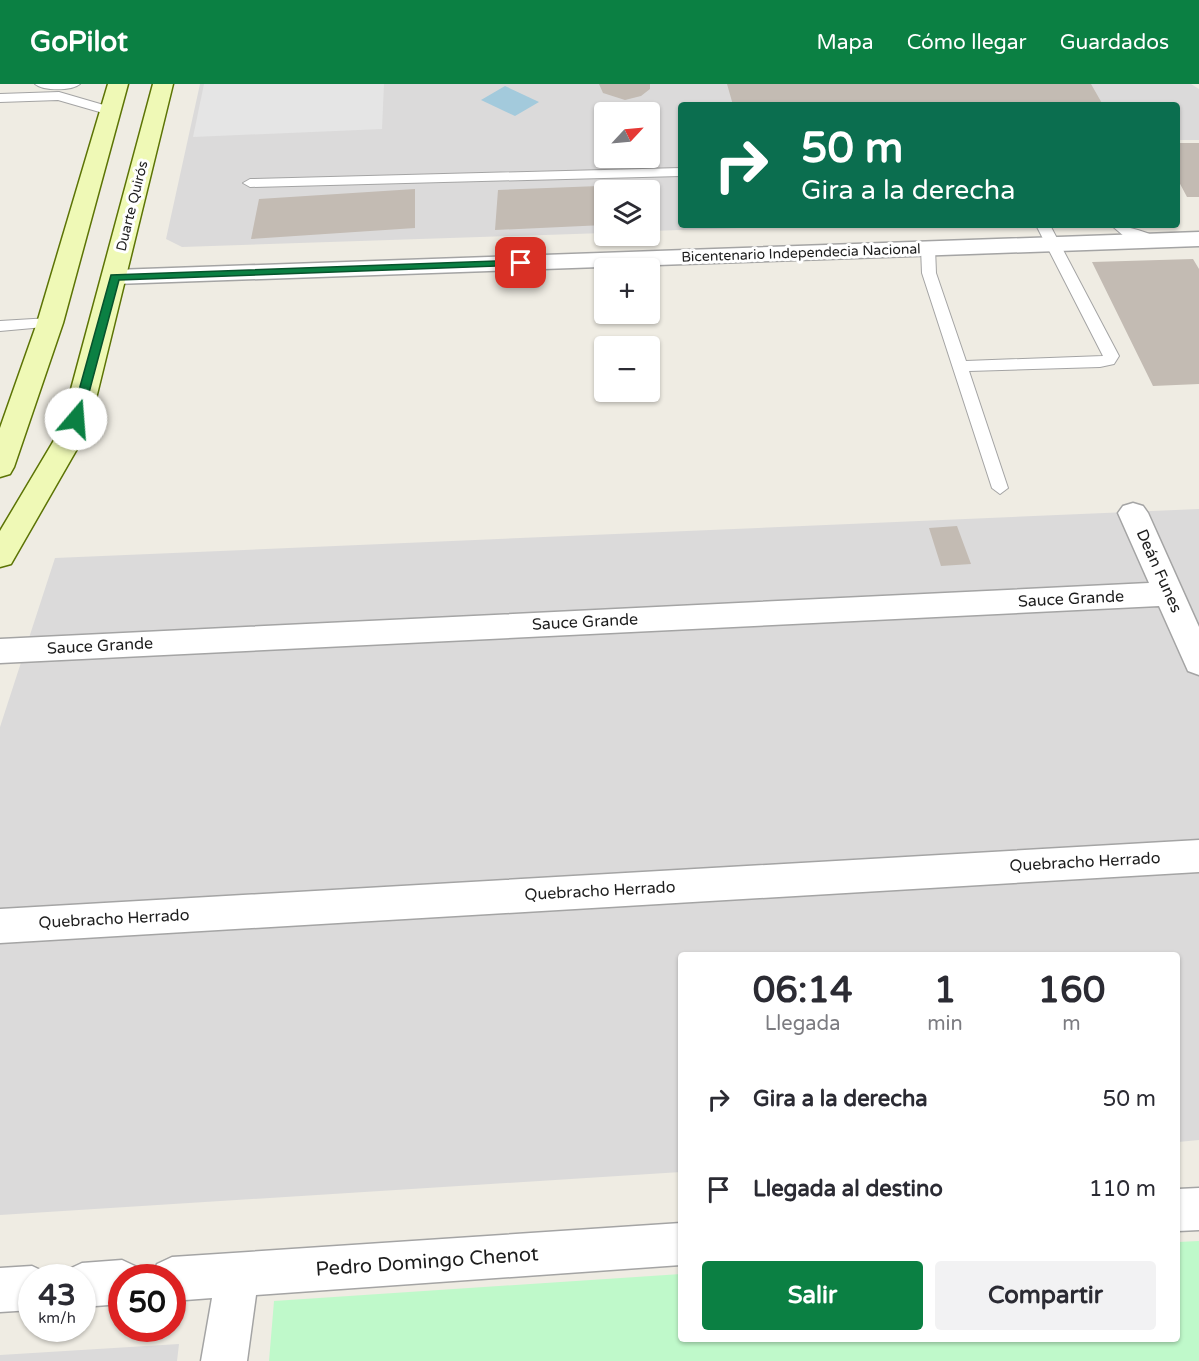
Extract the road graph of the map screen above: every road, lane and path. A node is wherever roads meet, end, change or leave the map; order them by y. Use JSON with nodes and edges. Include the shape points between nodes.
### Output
{"nodes":[{"id":1,"x":74,"y":84,"type":"edge"},
{"id":2,"x":118,"y":84,"type":"edge"},
{"id":3,"x":163,"y":84,"type":"edge"},
{"id":4,"x":0,"y":85,"type":"edge"},
{"id":5,"x":0,"y":98,"type":"edge"},
{"id":6,"x":110,"y":111,"type":"junction"},
{"id":7,"x":678,"y":172,"type":"edge"},
{"id":8,"x":250,"y":183,"type":"dead end"},
{"id":9,"x":1199,"y":222,"type":"edge"},
{"id":10,"x":1180,"y":223,"type":"edge"},
{"id":11,"x":1009,"y":228,"type":"junction"},
{"id":12,"x":1090,"y":228,"type":"edge"},
{"id":13,"x":1122,"y":228,"type":"edge"},
{"id":14,"x":1049,"y":235,"type":"junction"},
{"id":15,"x":1199,"y":239,"type":"edge"},
{"id":16,"x":1155,"y":241,"type":"junction"},
{"id":17,"x":928,"y":249,"type":"junction"},
{"id":18,"x":117,"y":269,"type":"junction"},
{"id":19,"x":50,"y":323,"type":"junction"},
{"id":20,"x":0,"y":326,"type":"edge"},
{"id":21,"x":958,"y":366,"type":"junction"},
{"id":22,"x":0,"y":467,"type":"edge"},
{"id":23,"x":1000,"y":488,"type":"dead end"},
{"id":24,"x":1133,"y":513,"type":"dead end"},
{"id":25,"x":0,"y":556,"type":"edge"},
{"id":26,"x":1170,"y":594,"type":"junction"},
{"id":27,"x":0,"y":651,"type":"edge"},
{"id":28,"x":1199,"y":662,"type":"edge"},
{"id":29,"x":1199,"y":856,"type":"edge"},
{"id":30,"x":0,"y":926,"type":"edge"},
{"id":31,"x":1199,"y":1209,"type":"edge"},
{"id":32,"x":1180,"y":1210,"type":"edge"},
{"id":33,"x":678,"y":1245,"type":"edge"},
{"id":34,"x":237,"y":1275,"type":"junction"},
{"id":35,"x":186,"y":1278,"type":"edge"},
{"id":36,"x":18,"y":1289,"type":"edge"},
{"id":37,"x":0,"y":1290,"type":"edge"},
{"id":38,"x":224,"y":1361,"type":"edge"}],
"edges":[{"from":1,"to":4,"type":"lane"},
{"from":2,"to":6,"type":"main road"},
{"from":3,"to":18,"type":"main road","name":"Duarte Quirós"},
{"from":5,"to":6,"type":"lane","via":[[59,96]]},
{"from":6,"to":19,"type":"main road"},
{"from":7,"to":8,"type":"lane"},
{"from":9,"to":10,"type":"street"},
{"from":11,"to":14,"type":"street","name":"Bicentenario Independecia Nacional"},
{"from":11,"to":17,"type":"street"},
{"from":11,"to":18,"type":"street","name":"Bicentenario Independecia Nacional"},
{"from":12,"to":14,"type":"street","name":"Bicentenario Independecia Nacional"},
{"from":13,"to":16,"type":"lane"},
{"from":14,"to":16,"type":"street","name":"Bicentenario Independecia Nacional"},
{"from":14,"to":17,"type":"street","name":"Bicentenario Independecia Nacional"},
{"from":14,"to":21,"type":"lane","via":[[1112,356],[1109,360]]},
{"from":15,"to":16,"type":"street","name":"Bicentenario Independecia Nacional"},
{"from":17,"to":18,"type":"street","name":"Bicentenario Independecia Nacional"},
{"from":17,"to":21,"type":"lane","via":[[929,273]]},
{"from":18,"to":25,"type":"main road","name":"Duarte Quirós","via":[[67,442]]},
{"from":19,"to":20,"type":"lane"},
{"from":19,"to":22,"type":"main road"},
{"from":21,"to":23,"type":"lane"},
{"from":24,"to":26,"type":"street","name":"Deán Funes"},
{"from":26,"to":27,"type":"street","name":"Sauce Grande"},
{"from":26,"to":28,"type":"street","name":"Deán Funes"},
{"from":29,"to":30,"type":"street","name":"Quebracho Herrado"},
{"from":31,"to":32,"type":"street"},
{"from":33,"to":34,"type":"street","name":"Pedro Domingo Chenot"},
{"from":34,"to":35,"type":"street","name":"Pedro Domingo Chenot"},
{"from":34,"to":38,"type":"street"},
{"from":36,"to":37,"type":"street"}]}
